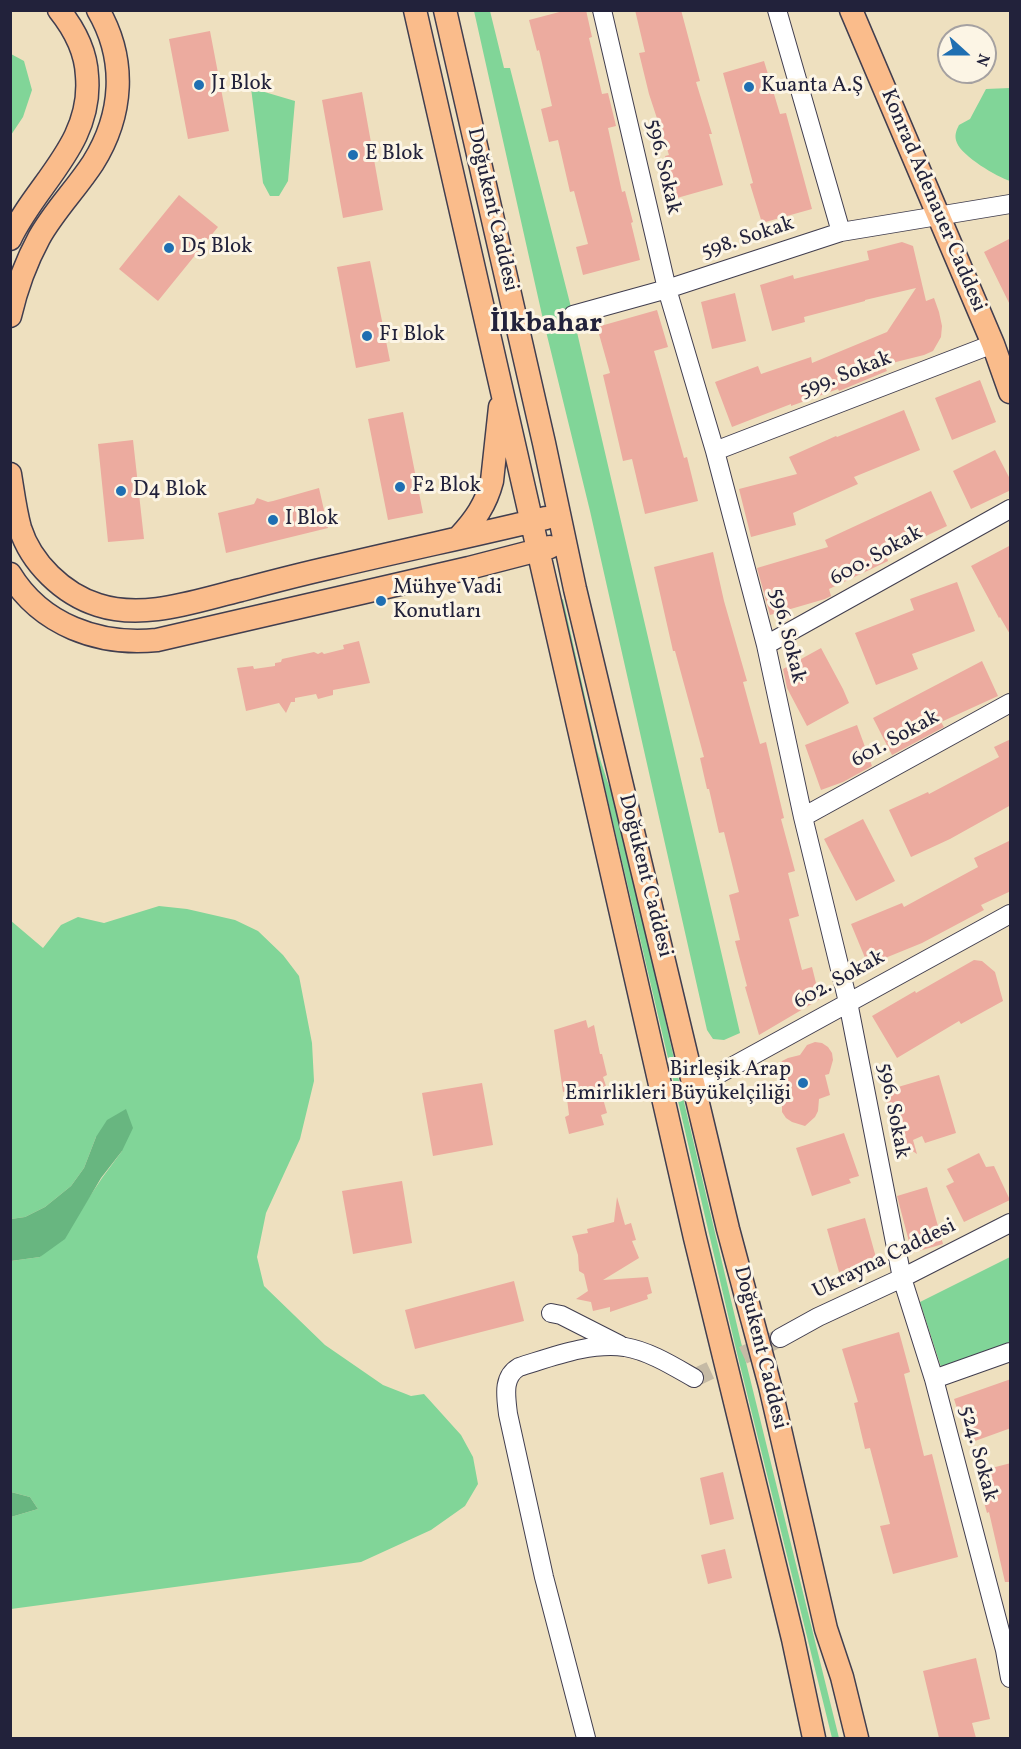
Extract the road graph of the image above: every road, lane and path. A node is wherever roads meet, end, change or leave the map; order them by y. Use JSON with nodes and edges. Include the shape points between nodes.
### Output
{"nodes":[{"id":1,"x":59,"y":10,"type":"edge"},
{"id":2,"x":98,"y":10,"type":"edge"},
{"id":3,"x":415,"y":10,"type":"edge"},
{"id":4,"x":445,"y":10,"type":"edge"},
{"id":5,"x":602,"y":10,"type":"edge"},
{"id":6,"x":777,"y":10,"type":"edge"},
{"id":7,"x":851,"y":10,"type":"edge"},
{"id":8,"x":1011,"y":204,"type":"edge"},
{"id":9,"x":939,"y":217,"type":"junction"},
{"id":10,"x":841,"y":232,"type":"junction"},
{"id":11,"x":10,"y":239,"type":"edge"},
{"id":12,"x":667,"y":289,"type":"junction"},
{"id":13,"x":573,"y":315,"type":"dead end"},
{"id":14,"x":10,"y":316,"type":"edge"},
{"id":15,"x":993,"y":344,"type":"junction"},
{"id":16,"x":502,"y":387,"type":"junction"},
{"id":17,"x":1011,"y":392,"type":"edge"},
{"id":18,"x":715,"y":451,"type":"junction"},
{"id":19,"x":10,"y":474,"type":"edge"},
{"id":20,"x":1011,"y":509,"type":"edge"},
{"id":21,"x":559,"y":514,"type":"junction"},
{"id":22,"x":532,"y":521,"type":"junction"},
{"id":23,"x":459,"y":537,"type":"junction"},
{"id":24,"x":566,"y":543,"type":"junction"},
{"id":25,"x":538,"y":550,"type":"junction"},
{"id":26,"x":10,"y":574,"type":"edge"},
{"id":27,"x":766,"y":645,"type":"junction"},
{"id":28,"x":1011,"y":703,"type":"edge"},
{"id":29,"x":803,"y":817,"type":"junction"},
{"id":30,"x":1010,"y":918,"type":"edge"},
{"id":31,"x":848,"y":1002,"type":"junction"},
{"id":32,"x":694,"y":1083,"type":"junction"},
{"id":33,"x":1011,"y":1223,"type":"edge"},
{"id":34,"x":902,"y":1278,"type":"junction"},
{"id":35,"x":551,"y":1313,"type":"dead end"},
{"id":36,"x":780,"y":1338,"type":"tunnel mouth"},
{"id":37,"x":625,"y":1347,"type":"junction"},
{"id":38,"x":1011,"y":1352,"type":"edge"},
{"id":39,"x":694,"y":1378,"type":"dead end"},
{"id":40,"x":934,"y":1379,"type":"junction"},
{"id":41,"x":1008,"y":1649,"type":"edge"},
{"id":42,"x":1011,"y":1678,"type":"edge"},
{"id":43,"x":586,"y":1738,"type":"edge"},
{"id":44,"x":814,"y":1738,"type":"edge"},
{"id":45,"x":857,"y":1738,"type":"edge"}],
"edges":[{"from":1,"to":11,"type":"main road","via":[[79,40],[87,64],[84,118]]},
{"from":2,"to":14,"type":"main road","via":[[115,53],[118,98],[114,117],[93,162],[39,238]]},
{"from":3,"to":16,"type":"main road","name":"Doğukent Caddesi"},
{"from":4,"to":21,"type":"main road","name":"Doğukent Caddesi"},
{"from":5,"to":12,"type":"street","name":"596. Sokak"},
{"from":6,"to":10,"type":"street"},
{"from":7,"to":9,"type":"main road","name":"Konrad Adenauer Caddesi"},
{"from":8,"to":9,"type":"street","name":"598. Sokak"},
{"from":9,"to":10,"type":"street","name":"598. Sokak"},
{"from":9,"to":15,"type":"main road","name":"Konrad Adenauer Caddesi"},
{"from":10,"to":12,"type":"street","name":"598. Sokak"},
{"from":12,"to":13,"type":"street","name":"598. Sokak"},
{"from":12,"to":18,"type":"street","name":"596. Sokak"},
{"from":15,"to":17,"type":"main road","name":"Konrad Adenauer Caddesi"},
{"from":15,"to":18,"type":"street","name":"599. Sokak"},
{"from":16,"to":22,"type":"main road","name":"Doğukent Caddesi"},
{"from":16,"to":23,"type":"main road","via":[[489,493],[473,523]]},
{"from":18,"to":27,"type":"street","name":"596. Sokak"},
{"from":19,"to":23,"type":"main road","via":[[20,527],[37,560],[69,592],[118,610],[184,604]]},
{"from":20,"to":27,"type":"street","name":"600. Sokak"},
{"from":21,"to":22,"type":"main road"},
{"from":21,"to":24,"type":"main road","name":"Doğukent Caddesi"},
{"from":22,"to":23,"type":"main road"},
{"from":22,"to":25,"type":"main road","name":"Doğukent Caddesi"},
{"from":24,"to":25,"type":"main road"},
{"from":24,"to":32,"type":"main road","name":"Doğukent Caddesi"},
{"from":25,"to":26,"type":"main road","via":[[138,642],[105,639],[68,626],[45,612]]},
{"from":25,"to":44,"type":"main road","name":"Doğukent Caddesi","via":[[694,1238]]},
{"from":27,"to":29,"type":"street","name":"596. Sokak"},
{"from":28,"to":29,"type":"street","name":"601. Sokak"},
{"from":29,"to":31,"type":"street","name":"596. Sokak"},
{"from":30,"to":31,"type":"street","name":"602. Sokak"},
{"from":31,"to":32,"type":"street","name":"602. Sokak","via":[[715,1076]]},
{"from":31,"to":34,"type":"street","name":"596. Sokak"},
{"from":32,"to":45,"type":"main road","name":"Doğukent Caddesi","via":[[826,1629]]},
{"from":33,"to":34,"type":"street","name":"Ukrayna Caddesi"},
{"from":34,"to":36,"type":"street","name":"Ukrayna Caddesi"},
{"from":34,"to":40,"type":"street","name":"524. Sokak"},
{"from":35,"to":37,"type":"street"},
{"from":37,"to":39,"type":"street"},
{"from":37,"to":43,"type":"street","via":[[563,1353],[519,1367],[510,1375],[506,1390],[542,1565]]},
{"from":38,"to":40,"type":"street"},
{"from":40,"to":41,"type":"street","name":"524. Sokak"},
{"from":41,"to":42,"type":"street","name":"524. Sokak"}]}
